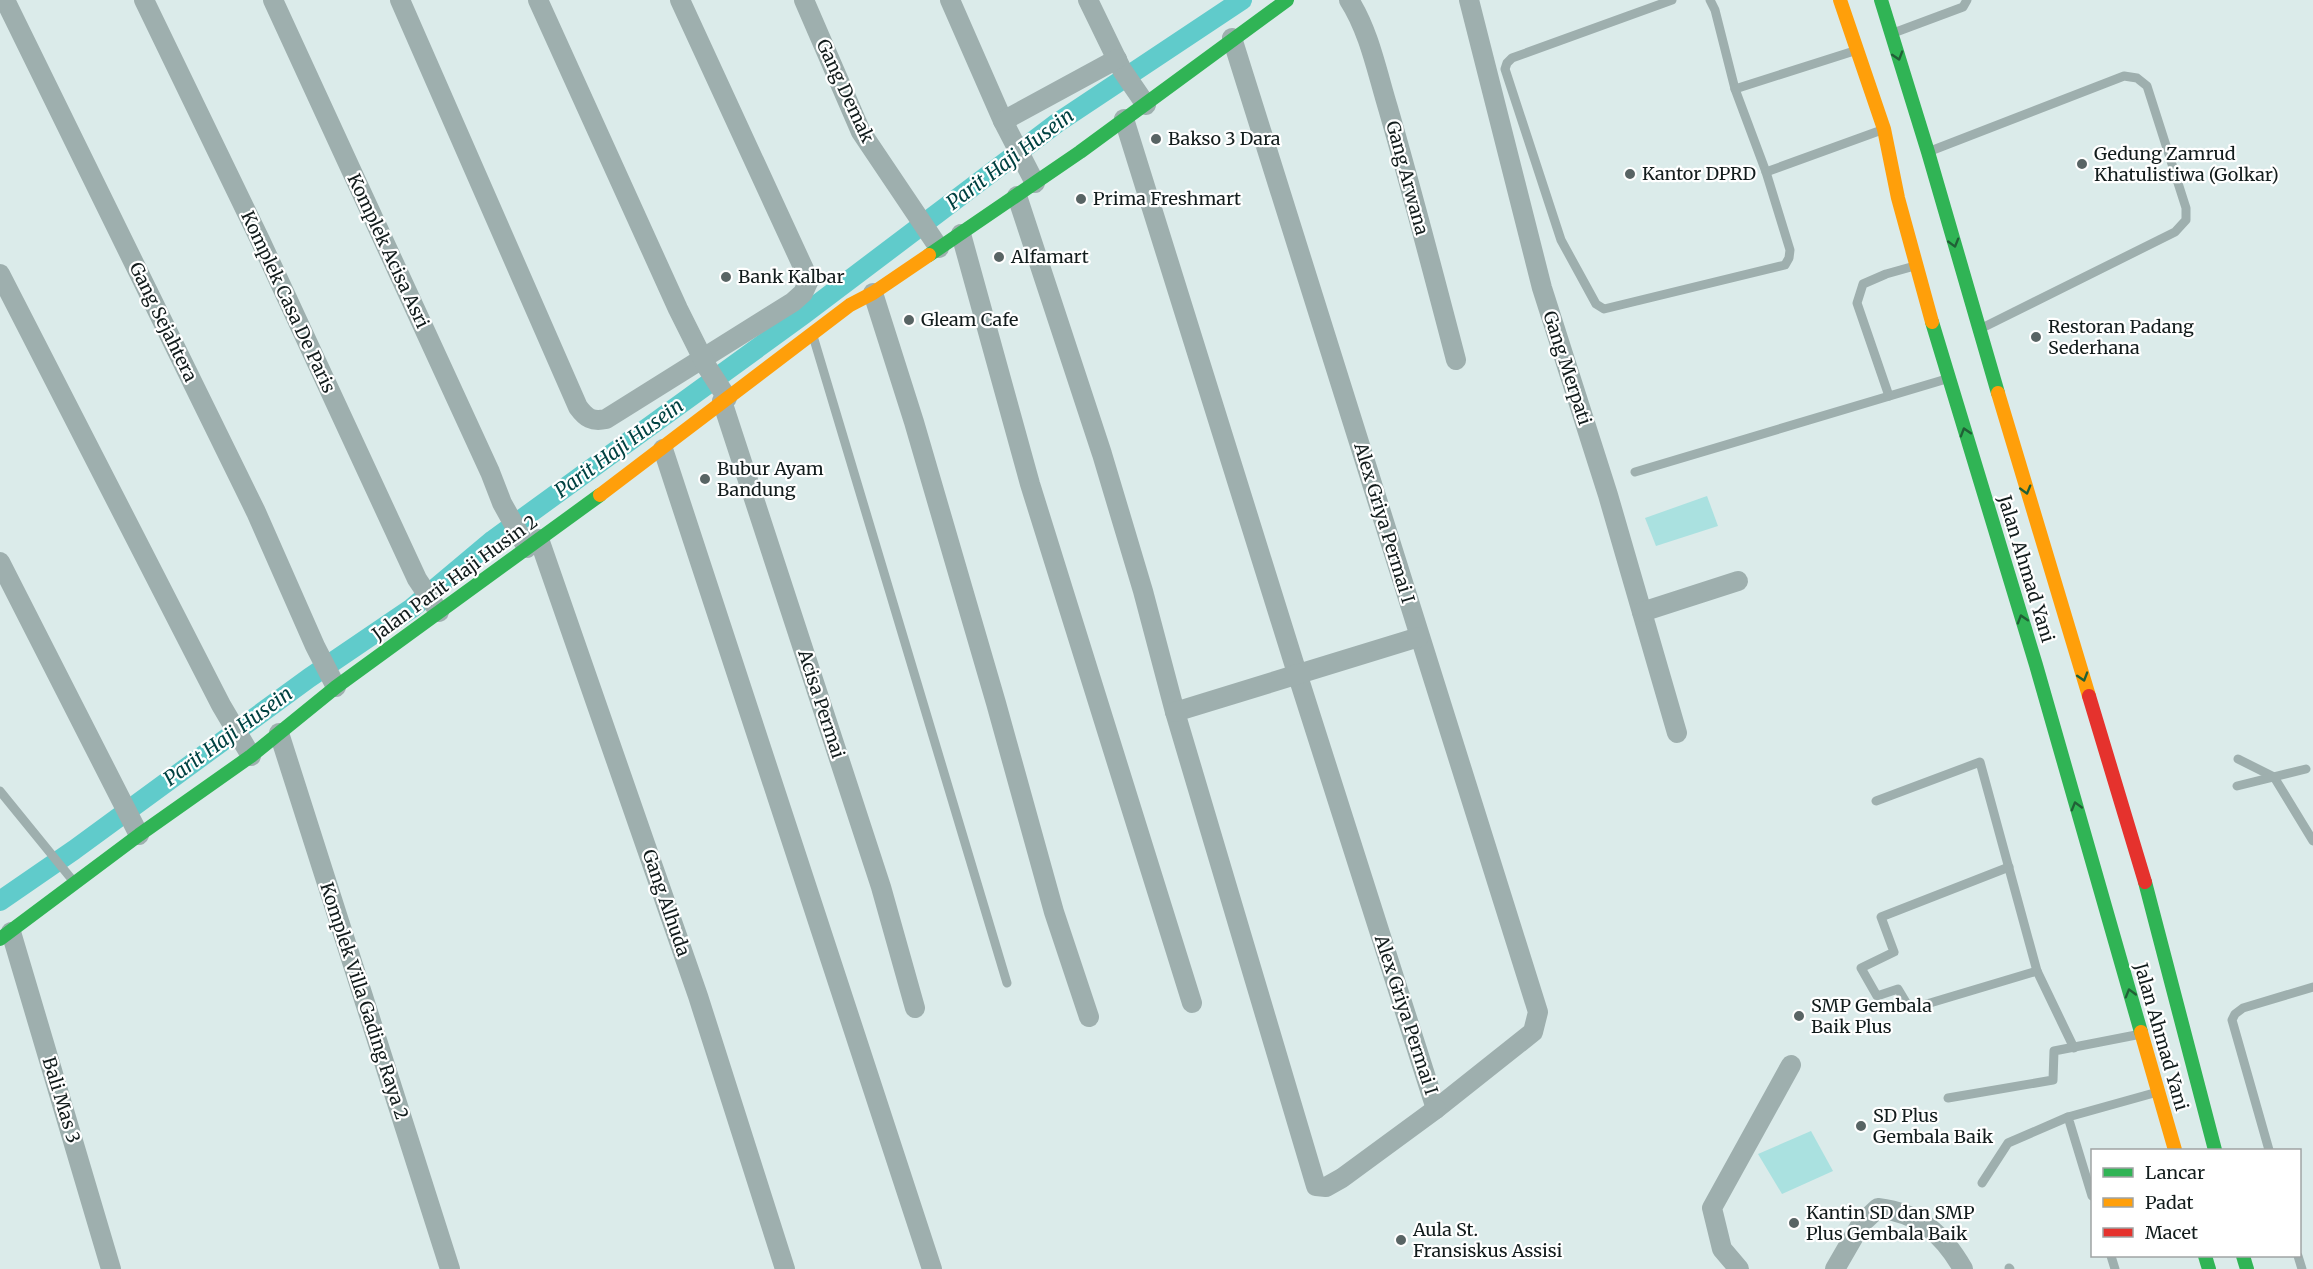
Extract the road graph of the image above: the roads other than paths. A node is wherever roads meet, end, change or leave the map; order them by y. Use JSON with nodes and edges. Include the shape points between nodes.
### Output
{"nodes":[{"id":1,"x":5,"y":0,"type":"edge"},
{"id":2,"x":144,"y":0,"type":"edge"},
{"id":3,"x":273,"y":0,"type":"edge"},
{"id":4,"x":400,"y":0,"type":"edge"},
{"id":5,"x":538,"y":0,"type":"edge"},
{"id":6,"x":680,"y":0,"type":"edge"},
{"id":7,"x":804,"y":0,"type":"edge"},
{"id":8,"x":950,"y":0,"type":"edge"},
{"id":9,"x":1088,"y":0,"type":"edge"},
{"id":10,"x":1349,"y":0,"type":"edge"},
{"id":11,"x":1469,"y":0,"type":"edge"},
{"id":12,"x":1672,"y":0,"type":"edge"},
{"id":13,"x":1710,"y":0,"type":"edge"},
{"id":14,"x":1840,"y":0,"type":"edge"},
{"id":15,"x":1881,"y":0,"type":"edge"},
{"id":16,"x":1967,"y":0,"type":"edge"},
{"id":17,"x":1282,"y":1,"type":"edge"},
{"id":18,"x":1891,"y":34,"type":"junction"},
{"id":19,"x":1232,"y":38,"type":"junction"},
{"id":20,"x":1856,"y":50,"type":"junction"},
{"id":21,"x":1120,"y":64,"type":"junction"},
{"id":22,"x":1735,"y":89,"type":"junction"},
{"id":23,"x":1141,"y":97,"type":"junction"},
{"id":24,"x":1124,"y":119,"type":"junction"},
{"id":25,"x":1003,"y":121,"type":"junction"},
{"id":26,"x":1884,"y":129,"type":"junction"},
{"id":27,"x":1928,"y":152,"type":"junction"},
{"id":28,"x":1766,"y":172,"type":"junction"},
{"id":29,"x":1031,"y":176,"type":"junction"},
{"id":30,"x":1017,"y":196,"type":"junction"},
{"id":31,"x":961,"y":234,"type":"junction"},
{"id":32,"x":935,"y":242,"type":"junction"},
{"id":33,"x":1917,"y":266,"type":"junction"},
{"id":34,"x":0,"y":274,"type":"edge"},
{"id":35,"x":873,"y":292,"type":"junction"},
{"id":36,"x":1974,"y":331,"type":"junction"},
{"id":37,"x":812,"y":334,"type":"junction"},
{"id":38,"x":1456,"y":360,"type":"dead end"},
{"id":39,"x":705,"y":363,"type":"junction"},
{"id":40,"x":1948,"y":379,"type":"junction"},
{"id":41,"x":724,"y":396,"type":"junction"},
{"id":42,"x":1889,"y":396,"type":"junction"},
{"id":43,"x":663,"y":449,"type":"junction"},
{"id":44,"x":1635,"y":472,"type":"dead end"},
{"id":45,"x":529,"y":542,"type":"junction"},
{"id":46,"x":0,"y":562,"type":"edge"},
{"id":47,"x":1738,"y":581,"type":"dead end"},
{"id":48,"x":437,"y":608,"type":"junction"},
{"id":49,"x":1642,"y":612,"type":"junction"},
{"id":50,"x":1419,"y":637,"type":"junction"},
{"id":51,"x":1297,"y":674,"type":"junction"},
{"id":52,"x":334,"y":683,"type":"junction"},
{"id":53,"x":1175,"y":712,"type":"junction"},
{"id":54,"x":279,"y":733,"type":"junction"},
{"id":55,"x":1677,"y":733,"type":"dead end"},
{"id":56,"x":250,"y":752,"type":"junction"},
{"id":57,"x":2238,"y":759,"type":"dead end"},
{"id":58,"x":2306,"y":769,"type":"dead end"},
{"id":59,"x":2274,"y":777,"type":"junction"},
{"id":60,"x":2237,"y":786,"type":"dead end"},
{"id":61,"x":0,"y":791,"type":"edge"},
{"id":62,"x":1876,"y":801,"type":"dead end"},
{"id":63,"x":137,"y":831,"type":"junction"},
{"id":64,"x":2313,"y":841,"type":"edge"},
{"id":65,"x":2009,"y":867,"type":"junction"},
{"id":66,"x":75,"y":883,"type":"junction"},
{"id":67,"x":5,"y":935,"type":"edge"},
{"id":68,"x":2037,"y":972,"type":"junction"},
{"id":69,"x":1007,"y":983,"type":"dead end"},
{"id":70,"x":2313,"y":987,"type":"edge"},
{"id":71,"x":1192,"y":1004,"type":"dead end"},
{"id":72,"x":915,"y":1008,"type":"dead end"},
{"id":73,"x":1089,"y":1017,"type":"dead end"},
{"id":74,"x":2141,"y":1034,"type":"junction"},
{"id":75,"x":2074,"y":1048,"type":"junction"},
{"id":76,"x":1791,"y":1065,"type":"dead end"},
{"id":77,"x":2158,"y":1092,"type":"junction"},
{"id":78,"x":1948,"y":1098,"type":"dead end"},
{"id":79,"x":1436,"y":1109,"type":"junction"},
{"id":80,"x":2068,"y":1117,"type":"junction"},
{"id":81,"x":2175,"y":1149,"type":"edge"},
{"id":82,"x":2215,"y":1149,"type":"edge"},
{"id":83,"x":2269,"y":1149,"type":"edge"},
{"id":84,"x":1982,"y":1184,"type":"dead end"},
{"id":85,"x":2091,"y":1193,"type":"edge"},
{"id":86,"x":111,"y":1269,"type":"edge"},
{"id":87,"x":450,"y":1269,"type":"edge"},
{"id":88,"x":785,"y":1269,"type":"edge"},
{"id":89,"x":933,"y":1269,"type":"edge"},
{"id":90,"x":1739,"y":1269,"type":"edge"},
{"id":91,"x":1835,"y":1269,"type":"edge"},
{"id":92,"x":1963,"y":1269,"type":"edge"}],
"edges":[{"from":1,"to":52,"type":"street","name":"Gang Sejahtera","via":[[256,512]]},
{"from":2,"to":48,"type":"street","name":"Komplek Casa De Paris","via":[[417,579]]},
{"from":3,"to":45,"type":"street","name":"Komplek Acisa Asri","via":[[502,503]]},
{"from":4,"to":39,"type":"street","via":[[585,416],[596,421],[606,419]]},
{"from":5,"to":39,"type":"street","name":"Acisa Permai"},
{"from":6,"to":39,"type":"street","via":[[809,280],[793,302]]},
{"from":7,"to":32,"type":"street","name":"Gang Demak","via":[[861,132]]},
{"from":8,"to":25,"type":"street"},
{"from":9,"to":21,"type":"street"},
{"from":10,"to":38,"type":"street","name":"Gang Arwana","via":[[1389,112]]},
{"from":11,"to":49,"type":"street","name":"Gang Merpati","via":[[1542,288]]},
{"from":12,"to":28,"type":"lane","via":[[1512,58],[1505,69],[1561,240],[1596,304],[1604,309],[1785,265],[1790,250]]},
{"from":13,"to":22,"type":"lane"},
{"from":14,"to":20,"type":"main road","name":"Jalan Ahmad Yani"},
{"from":15,"to":18,"type":"main road","name":"Jalan Ahmad Yani"},
{"from":16,"to":18,"type":"lane","via":[[1963,7]]},
{"from":17,"to":19,"type":"main road","name":"Jalan Parit Haji Husin 2"},
{"from":18,"to":27,"type":"main road","name":"Jalan Ahmad Yani","one_way":true},
{"from":19,"to":23,"type":"main road","name":"Jalan Parit Haji Husin 2"},
{"from":19,"to":50,"type":"street","name":"Alex Griya Permai I"},
{"from":20,"to":22,"type":"lane"},
{"from":20,"to":26,"type":"main road","name":"Jalan Ahmad Yani"},
{"from":21,"to":23,"type":"street"},
{"from":21,"to":25,"type":"street"},
{"from":22,"to":28,"type":"lane"},
{"from":23,"to":24,"type":"main road","name":"Jalan Parit Haji Husin 2"},
{"from":24,"to":29,"type":"main road","name":"Jalan Parit Haji Husin 2"},
{"from":24,"to":51,"type":"street","name":"Alex Griya Permai I"},
{"from":25,"to":29,"type":"street"},
{"from":26,"to":28,"type":"lane"},
{"from":26,"to":33,"type":"main road","name":"Jalan Ahmad Yani"},
{"from":27,"to":36,"type":"main road","name":"Jalan Ahmad Yani","one_way":true},
{"from":27,"to":36,"type":"lane","via":[[2124,76],[2137,78],[2147,86],[2186,208],[2186,220],[2175,232]]},
{"from":29,"to":30,"type":"main road","name":"Jalan Parit Haji Husin 2"},
{"from":30,"to":31,"type":"main road","name":"Jalan Parit Haji Husin 2"},
{"from":30,"to":53,"type":"street","via":[[1102,454]]},
{"from":31,"to":32,"type":"main road","name":"Jalan Parit Haji Husin 2"},
{"from":31,"to":71,"type":"street","via":[[1030,484]]},
{"from":32,"to":35,"type":"main road","name":"Jalan Parit Haji Husin 2"},
{"from":33,"to":40,"type":"main road","name":"Jalan Ahmad Yani","via":[[1943,339]]},
{"from":33,"to":42,"type":"lane","via":[[1863,284],[1857,303]]},
{"from":34,"to":56,"type":"street","via":[[221,705]]},
{"from":35,"to":37,"type":"main road","name":"Jalan Parit Haji Husin 2"},
{"from":35,"to":73,"type":"street","via":[[1054,912]]},
{"from":36,"to":82,"type":"main road","name":"Jalan Ahmad Yani","one_way":true,"via":[[2135,844]]},
{"from":37,"to":41,"type":"main road","name":"Jalan Parit Haji Husin 2"},
{"from":37,"to":69,"type":"lane"},
{"from":39,"to":41,"type":"street","name":"Acisa Permai"},
{"from":40,"to":42,"type":"lane"},
{"from":74,"to":40,"type":"main road","name":"Jalan Ahmad Yani","one_way":true,"via":[[2036,665]]},
{"from":41,"to":43,"type":"main road","name":"Jalan Parit Haji Husin 2"},
{"from":41,"to":72,"type":"street","name":"Acisa Permai","via":[[881,887]]},
{"from":42,"to":44,"type":"lane"},
{"from":43,"to":45,"type":"main road","name":"Jalan Parit Haji Husin 2"},
{"from":43,"to":89,"type":"street"},
{"from":45,"to":48,"type":"main road","name":"Jalan Parit Haji Husin 2"},
{"from":45,"to":88,"type":"street","name":"Gang Alhuda","via":[[698,996]]},
{"from":46,"to":63,"type":"street"},
{"from":47,"to":49,"type":"street"},
{"from":48,"to":52,"type":"main road","name":"Jalan Parit Haji Husin 2"},
{"from":49,"to":55,"type":"street","name":"Gang Merpati"},
{"from":50,"to":51,"type":"street"},
{"from":50,"to":79,"type":"street","name":"Alex Griya Permai I","via":[[1538,1012],[1533,1032]]},
{"from":51,"to":53,"type":"street"},
{"from":51,"to":79,"type":"street","name":"Alex Griya Permai I"},
{"from":52,"to":54,"type":"main road","name":"Jalan Parit Haji Husin 2"},
{"from":53,"to":79,"type":"street","via":[[1316,1186],[1326,1187],[1342,1178]]},
{"from":54,"to":56,"type":"main road","name":"Jalan Parit Haji Husin 2"},
{"from":54,"to":87,"type":"street","name":"Komplek Villa Gading Raya 2"},
{"from":56,"to":63,"type":"main road","name":"Jalan Parit Haji Husin 2"},
{"from":57,"to":59,"type":"lane"},
{"from":58,"to":59,"type":"lane"},
{"from":59,"to":60,"type":"lane"},
{"from":59,"to":64,"type":"lane"},
{"from":61,"to":66,"type":"lane"},
{"from":62,"to":65,"type":"lane","via":[[1980,762]]},
{"from":63,"to":66,"type":"main road","name":"Jalan Parit Haji Husin 2"},
{"from":65,"to":68,"type":"lane"},
{"from":65,"to":68,"type":"lane","via":[[1881,916],[1894,952],[1861,968],[1877,996],[1898,989],[1910,1009]]},
{"from":66,"to":67,"type":"main road","name":"Jalan Parit Haji Husin 2"},
{"from":67,"to":86,"type":"street","name":"Bali Mas 3"},
{"from":68,"to":75,"type":"lane"},
{"from":70,"to":83,"type":"lane","via":[[2243,1008],[2232,1020]]},
{"from":74,"to":75,"type":"lane"},
{"from":74,"to":77,"type":"main road","name":"Jalan Ahmad Yani"},
{"from":75,"to":78,"type":"lane","via":[[2054,1052],[2053,1080]]},
{"from":76,"to":90,"type":"street","via":[[1713,1208],[1722,1249]]},
{"from":77,"to":80,"type":"lane"},
{"from":77,"to":81,"type":"main road","name":"Jalan Ahmad Yani"},
{"from":80,"to":84,"type":"lane","via":[[2008,1143]]},
{"from":80,"to":85,"type":"lane"},
{"from":91,"to":92,"type":"street","via":[[1861,1224],[1878,1208],[1934,1229]]}]}
